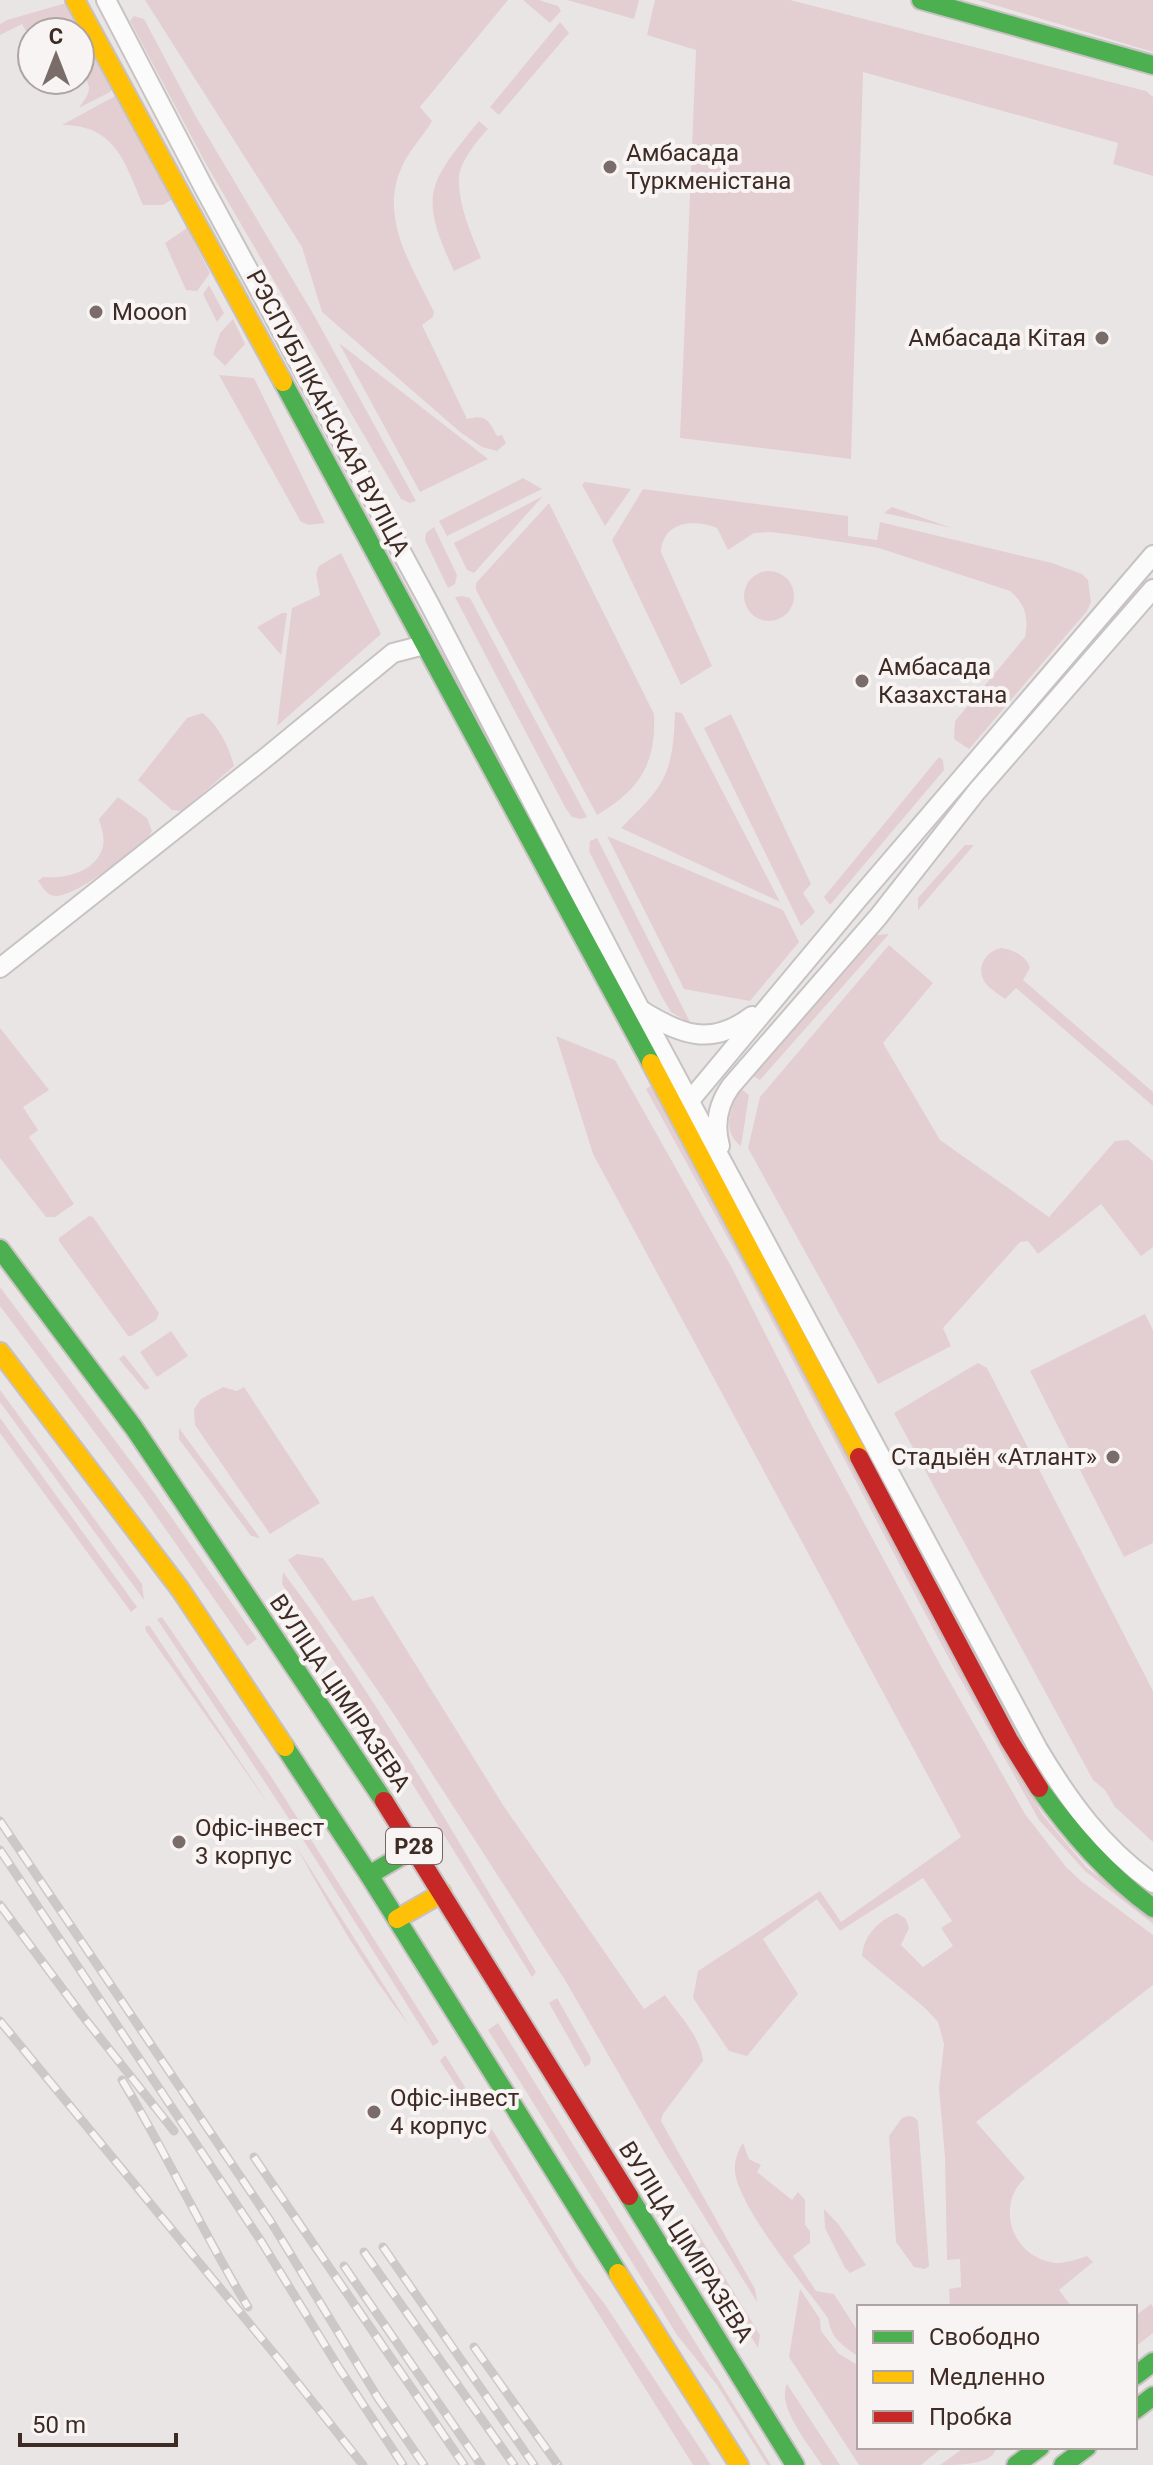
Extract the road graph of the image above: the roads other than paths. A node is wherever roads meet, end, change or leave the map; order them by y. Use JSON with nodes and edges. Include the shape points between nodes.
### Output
{"nodes":[{"id":1,"x":75,"y":0,"type":"edge"},
{"id":2,"x":106,"y":0,"type":"edge"},
{"id":3,"x":921,"y":0,"type":"edge"},
{"id":4,"x":1153,"y":65,"type":"edge"},
{"id":5,"x":204,"y":188,"type":"junction"},
{"id":6,"x":184,"y":198,"type":"junction"},
{"id":7,"x":1153,"y":555,"type":"edge"},
{"id":8,"x":1153,"y":589,"type":"edge"},
{"id":9,"x":424,"y":645,"type":"junction"},
{"id":10,"x":0,"y":968,"type":"edge"},
{"id":11,"x":770,"y":1002,"type":"junction"},
{"id":12,"x":640,"y":1009,"type":"junction"},
{"id":13,"x":724,"y":1096,"type":"junction"},
{"id":14,"x":688,"y":1110,"type":"junction"},
{"id":15,"x":733,"y":1183,"type":"junction"},
{"id":16,"x":0,"y":1249,"type":"edge"},
{"id":17,"x":0,"y":1352,"type":"edge"},
{"id":18,"x":415,"y":1848,"type":"junction"},
{"id":19,"x":369,"y":1875,"type":"junction"},
{"id":20,"x":1153,"y":1883,"type":"edge"},
{"id":21,"x":442,"y":1893,"type":"junction"},
{"id":22,"x":1153,"y":1908,"type":"edge"},
{"id":23,"x":397,"y":1919,"type":"junction"},
{"id":24,"x":1153,"y":2362,"type":"edge"},
{"id":25,"x":1137,"y":2374,"type":"edge"},
{"id":26,"x":1153,"y":2396,"type":"edge"},
{"id":27,"x":1137,"y":2408,"type":"edge"},
{"id":28,"x":1037,"y":2449,"type":"edge"},
{"id":29,"x":1084,"y":2449,"type":"edge"},
{"id":30,"x":739,"y":2465,"type":"edge"},
{"id":31,"x":795,"y":2465,"type":"edge"},
{"id":32,"x":1016,"y":2465,"type":"edge"},
{"id":33,"x":1063,"y":2465,"type":"edge"}],
"edges":[{"from":1,"to":6,"type":"main road","name":"РЭСПУБЛІКАНСКАЯ ВУЛІЦА"},
{"from":2,"to":5,"type":"street"},
{"from":3,"to":4,"type":"main road"},
{"from":5,"to":6,"type":"street"},
{"from":5,"to":12,"type":"street","via":[[429,603]]},
{"from":6,"to":9,"type":"main road","name":"РЭСПУБЛІКАНСКАЯ ВУЛІЦА"},
{"from":7,"to":11,"type":"street"},
{"from":8,"to":13,"type":"street"},
{"from":9,"to":10,"type":"street","via":[[393,653]]},
{"from":9,"to":14,"type":"main road","name":"РЭСПУБЛІКАНСКАЯ ВУЛІЦА"},
{"from":11,"to":12,"type":"street","via":[[733,1030],[716,1034],[688,1034]]},
{"from":11,"to":14,"type":"street"},
{"from":12,"to":14,"type":"street"},
{"from":13,"to":14,"type":"street"},
{"from":13,"to":15,"type":"street","via":[[716,1125]]},
{"from":14,"to":15,"type":"street"},
{"from":14,"to":22,"type":"main road","name":"РЭСПУБЛІКАНСКАЯ ВУЛІЦА","via":[[1009,1740],[1073,1835],[1109,1874]]},
{"from":15,"to":20,"type":"street","via":[[1065,1795],[1102,1839]]},
{"from":16,"to":18,"type":"main road","name":"ВУЛІЦА ЦІМІРАЗЕВА","number":"Р28","via":[[134,1428]]},
{"from":17,"to":19,"type":"main road","number":"Р28","via":[[180,1589]]},
{"from":18,"to":19,"type":"main road"},
{"from":18,"to":21,"type":"main road","name":"ВУЛІЦА ЦІМІРАЗЕВА","number":"Р28"},
{"from":19,"to":23,"type":"main road","number":"Р28"},
{"from":21,"to":23,"type":"main road"},
{"from":21,"to":31,"type":"main road","name":"ВУЛІЦА ЦІМІРАЗЕВА","number":"Р28"},
{"from":23,"to":30,"type":"main road","number":"Р28"},
{"from":24,"to":25,"type":"main road"},
{"from":26,"to":27,"type":"main road"},
{"from":28,"to":32,"type":"main road"},
{"from":29,"to":33,"type":"main road"}]}
